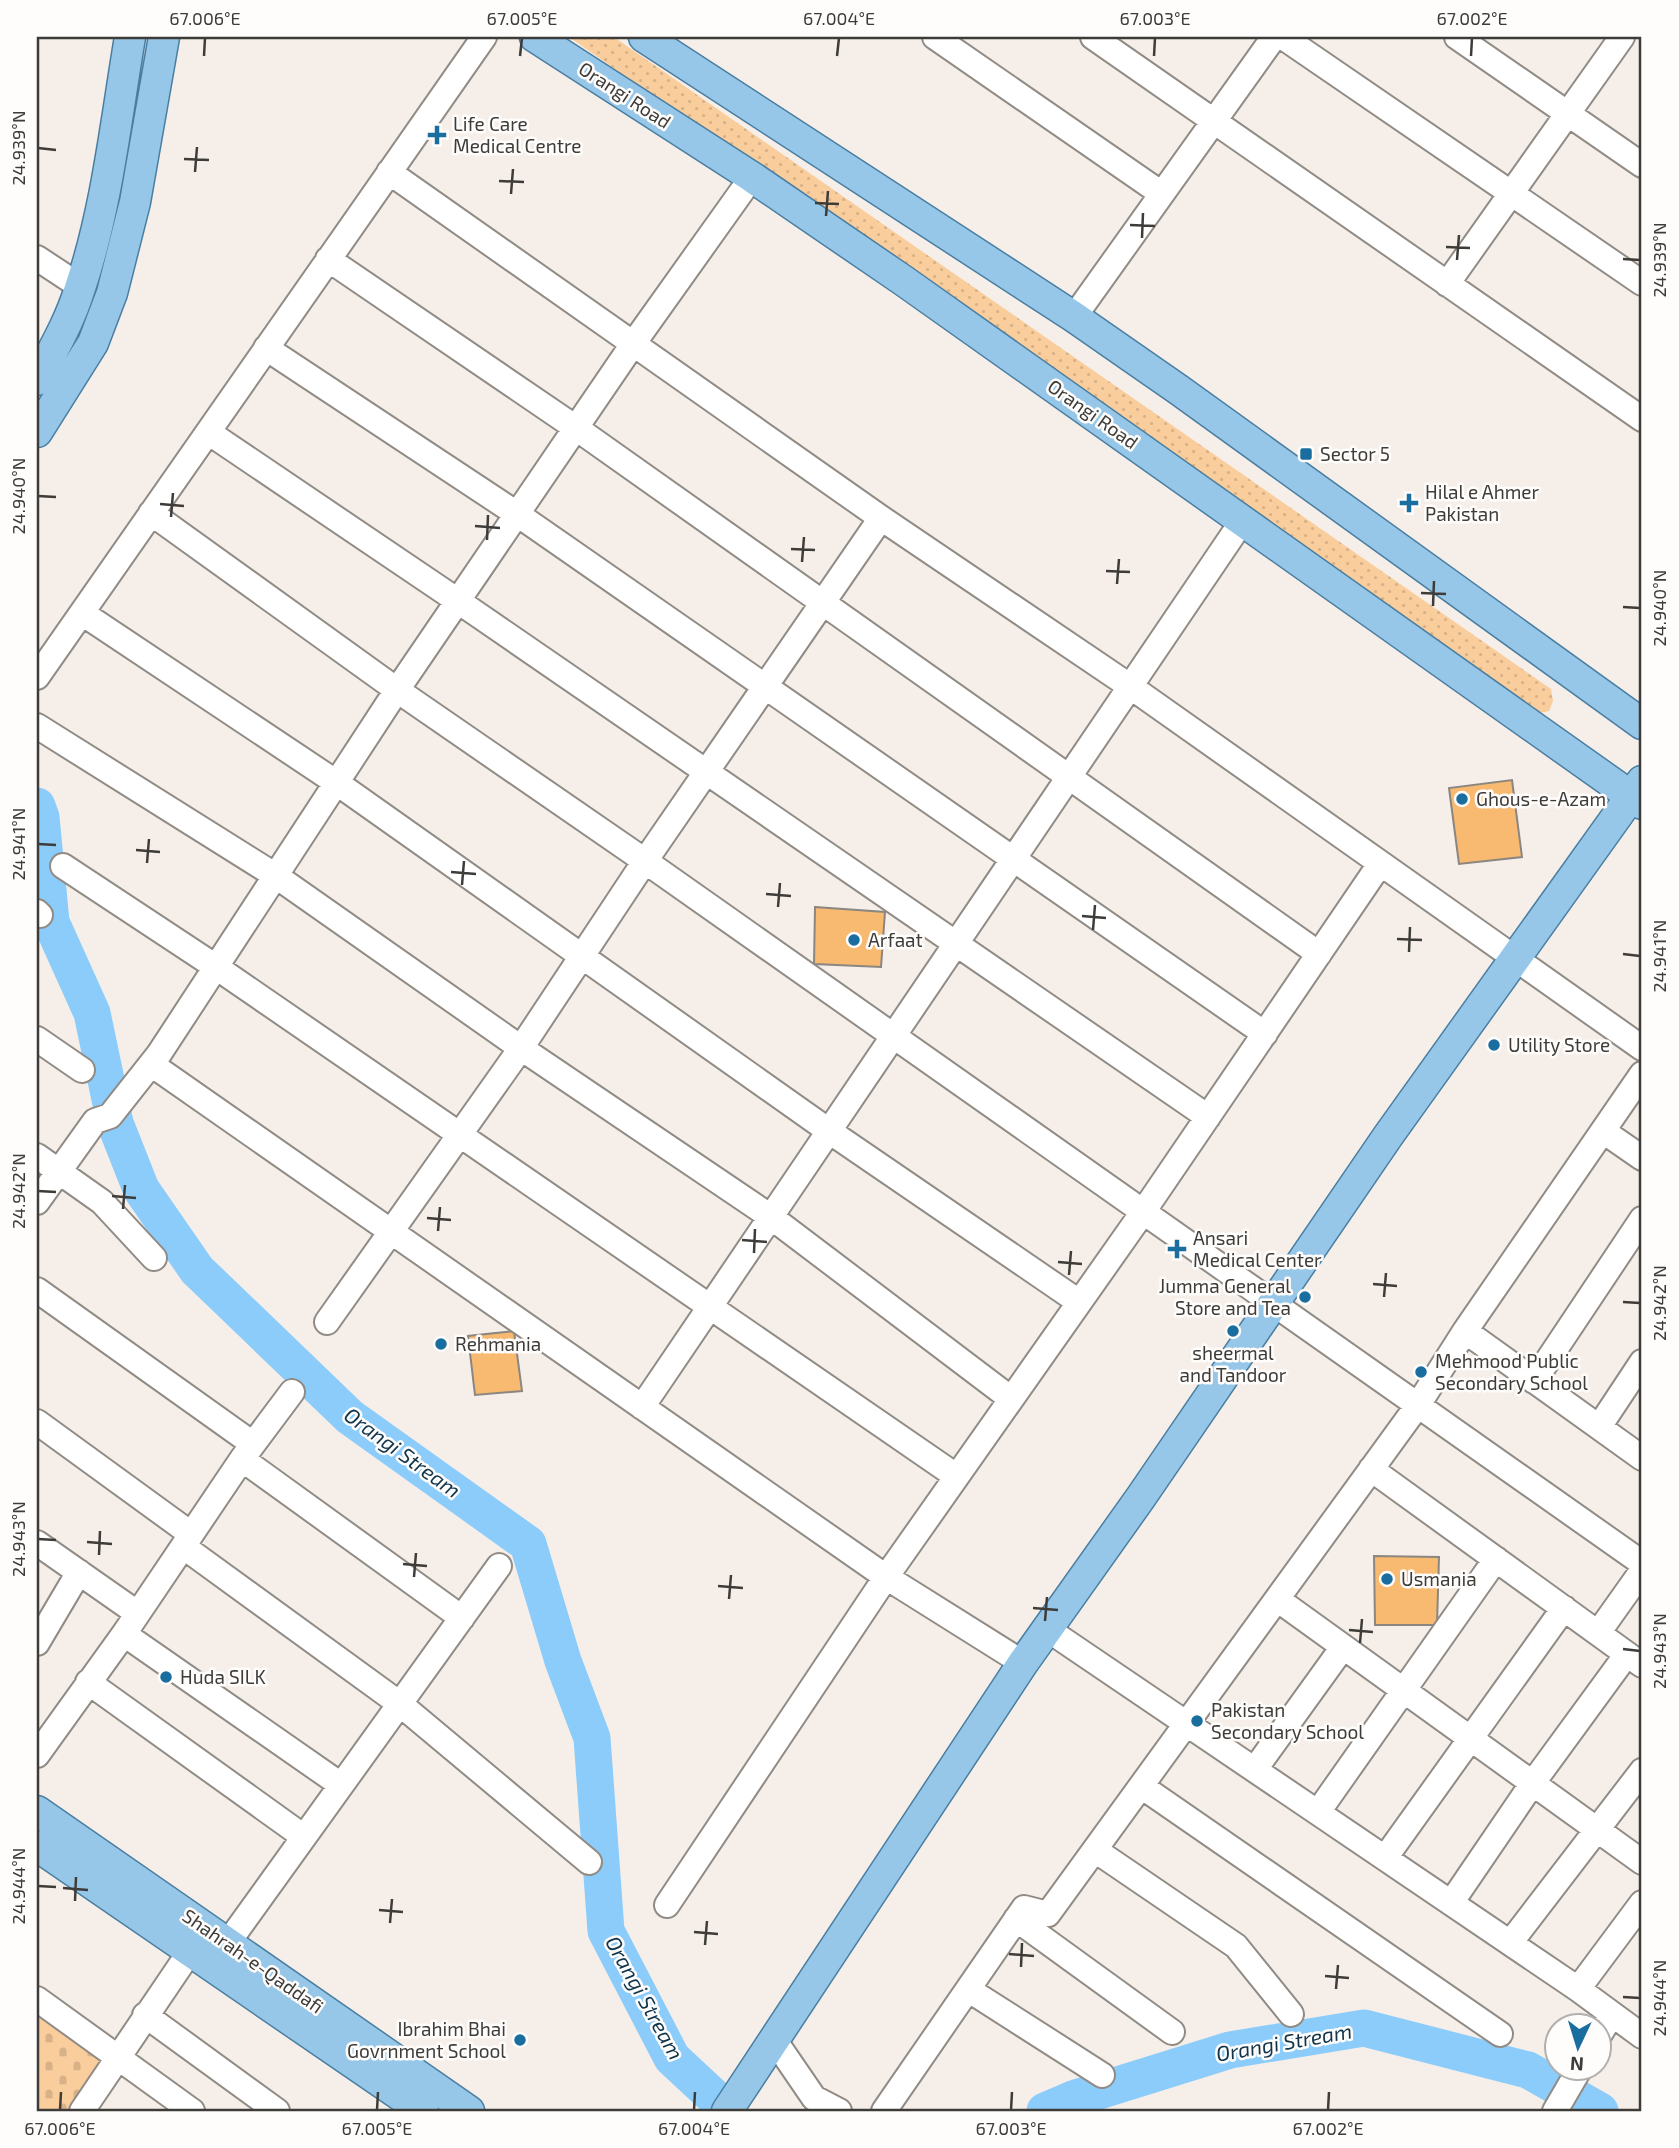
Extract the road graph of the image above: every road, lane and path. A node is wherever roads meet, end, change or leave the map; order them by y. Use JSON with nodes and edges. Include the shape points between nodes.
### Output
{"nodes":[{"id":1,"x":130,"y":37,"type":"edge"},
{"id":2,"x":164,"y":37,"type":"edge"},
{"id":3,"x":484,"y":37,"type":"edge"},
{"id":4,"x":535,"y":37,"type":"edge"},
{"id":5,"x":644,"y":37,"type":"edge"},
{"id":6,"x":935,"y":37,"type":"edge"},
{"id":7,"x":1093,"y":37,"type":"edge"},
{"id":8,"x":1274,"y":37,"type":"edge"},
{"id":9,"x":1283,"y":37,"type":"edge"},
{"id":10,"x":1457,"y":37,"type":"edge"},
{"id":11,"x":1622,"y":37,"type":"edge"},
{"id":12,"x":1568,"y":113,"type":"junction"},
{"id":13,"x":1214,"y":121,"type":"junction"},
{"id":14,"x":1642,"y":165,"type":"edge"},
{"id":15,"x":389,"y":172,"type":"junction"},
{"id":16,"x":752,"y":177,"type":"junction"},
{"id":17,"x":1511,"y":193,"type":"junction"},
{"id":18,"x":1162,"y":194,"type":"junction"},
{"id":19,"x":37,"y":258,"type":"edge"},
{"id":20,"x":328,"y":259,"type":"junction"},
{"id":21,"x":1642,"y":283,"type":"edge"},
{"id":22,"x":1447,"y":284,"type":"junction"},
{"id":23,"x":81,"y":287,"type":"junction"},
{"id":24,"x":1074,"y":317,"type":"junction"},
{"id":25,"x":633,"y":344,"type":"junction"},
{"id":26,"x":267,"y":348,"type":"junction"},
{"id":27,"x":37,"y":380,"type":"edge"},
{"id":28,"x":1642,"y":419,"type":"edge"},
{"id":29,"x":576,"y":428,"type":"junction"},
{"id":30,"x":37,"y":432,"type":"edge"},
{"id":31,"x":208,"y":432,"type":"junction"},
{"id":32,"x":151,"y":513,"type":"junction"},
{"id":33,"x":517,"y":514,"type":"junction"},
{"id":34,"x":881,"y":518,"type":"junction"},
{"id":35,"x":1243,"y":520,"type":"junction"},
{"id":36,"x":458,"y":601,"type":"junction"},
{"id":37,"x":822,"y":603,"type":"junction"},
{"id":38,"x":82,"y":613,"type":"junction"},
{"id":39,"x":37,"y":677,"type":"edge"},
{"id":40,"x":765,"y":687,"type":"junction"},
{"id":41,"x":1131,"y":687,"type":"junction"},
{"id":42,"x":397,"y":690,"type":"junction"},
{"id":43,"x":1642,"y":724,"type":"edge"},
{"id":44,"x":37,"y":726,"type":"edge"},
{"id":45,"x":706,"y":772,"type":"junction"},
{"id":46,"x":1070,"y":778,"type":"junction"},
{"id":47,"x":337,"y":783,"type":"junction"},
{"id":48,"x":1638,"y":794,"type":"edge"},
{"id":49,"x":645,"y":860,"type":"junction"},
{"id":50,"x":1014,"y":860,"type":"junction"},
{"id":51,"x":1380,"y":864,"type":"junction"},
{"id":52,"x":62,"y":866,"type":"dead end"},
{"id":53,"x":276,"y":876,"type":"junction"},
{"id":54,"x":956,"y":944,"type":"junction"},
{"id":55,"x":1319,"y":954,"type":"junction"},
{"id":56,"x":583,"y":955,"type":"junction"},
{"id":57,"x":1516,"y":959,"type":"junction"},
{"id":58,"x":216,"y":967,"type":"junction"},
{"id":59,"x":1265,"y":1034,"type":"junction"},
{"id":60,"x":894,"y":1036,"type":"junction"},
{"id":61,"x":37,"y":1039,"type":"edge"},
{"id":62,"x":522,"y":1048,"type":"junction"},
{"id":63,"x":1642,"y":1048,"type":"edge"},
{"id":64,"x":155,"y":1059,"type":"junction"},
{"id":65,"x":82,"y":1070,"type":"dead end"},
{"id":66,"x":1642,"y":1073,"type":"edge"},
{"id":67,"x":1208,"y":1117,"type":"junction"},
{"id":68,"x":1603,"y":1130,"type":"junction"},
{"id":69,"x":829,"y":1131,"type":"junction"},
{"id":70,"x":460,"y":1135,"type":"junction"},
{"id":71,"x":37,"y":1156,"type":"edge"},
{"id":72,"x":1642,"y":1158,"type":"edge"},
{"id":73,"x":59,"y":1171,"type":"junction"},
{"id":74,"x":37,"y":1202,"type":"edge"},
{"id":75,"x":1143,"y":1212,"type":"junction"},
{"id":76,"x":771,"y":1217,"type":"junction"},
{"id":77,"x":1642,"y":1219,"type":"edge"},
{"id":78,"x":391,"y":1232,"type":"junction"},
{"id":79,"x":154,"y":1258,"type":"dead end"},
{"id":80,"x":37,"y":1290,"type":"edge"},
{"id":81,"x":1079,"y":1302,"type":"junction"},
{"id":82,"x":1274,"y":1304,"type":"junction"},
{"id":83,"x":710,"y":1307,"type":"junction"},
{"id":84,"x":327,"y":1322,"type":"dead end"},
{"id":85,"x":1465,"y":1331,"type":"junction"},
{"id":86,"x":1642,"y":1362,"type":"edge"},
{"id":87,"x":1534,"y":1381,"type":"junction"},
{"id":88,"x":292,"y":1392,"type":"dead end"},
{"id":89,"x":1010,"y":1398,"type":"junction"},
{"id":90,"x":1418,"y":1405,"type":"junction"},
{"id":91,"x":642,"y":1407,"type":"junction"},
{"id":92,"x":37,"y":1422,"type":"edge"},
{"id":93,"x":1599,"y":1427,"type":"junction"},
{"id":94,"x":247,"y":1452,"type":"junction"},
{"id":95,"x":1642,"y":1458,"type":"edge"},
{"id":96,"x":1371,"y":1469,"type":"junction"},
{"id":97,"x":956,"y":1476,"type":"junction"},
{"id":98,"x":187,"y":1541,"type":"junction"},
{"id":99,"x":37,"y":1543,"type":"edge"},
{"id":100,"x":1496,"y":1559,"type":"junction"},
{"id":101,"x":1642,"y":1563,"type":"edge"},
{"id":102,"x":499,"y":1566,"type":"dead end"},
{"id":103,"x":1642,"y":1571,"type":"edge"},
{"id":104,"x":79,"y":1572,"type":"junction"},
{"id":105,"x":886,"y":1577,"type":"junction"},
{"id":106,"x":1277,"y":1599,"type":"junction"},
{"id":107,"x":1564,"y":1608,"type":"junction"},
{"id":108,"x":462,"y":1618,"type":"junction"},
{"id":109,"x":131,"y":1623,"type":"junction"},
{"id":110,"x":1047,"y":1629,"type":"junction"},
{"id":111,"x":1598,"y":1633,"type":"junction"},
{"id":112,"x":37,"y":1643,"type":"edge"},
{"id":113,"x":1343,"y":1647,"type":"junction"},
{"id":114,"x":1634,"y":1660,"type":"edge"},
{"id":115,"x":1023,"y":1663,"type":"junction"},
{"id":116,"x":88,"y":1682,"type":"junction"},
{"id":117,"x":1405,"y":1690,"type":"junction"},
{"id":118,"x":400,"y":1704,"type":"junction"},
{"id":119,"x":1187,"y":1723,"type":"junction"},
{"id":120,"x":1471,"y":1739,"type":"junction"},
{"id":121,"x":37,"y":1755,"type":"edge"},
{"id":122,"x":1255,"y":1769,"type":"junction"},
{"id":123,"x":1642,"y":1771,"type":"edge"},
{"id":124,"x":1532,"y":1784,"type":"junction"},
{"id":125,"x":341,"y":1785,"type":"junction"},
{"id":126,"x":1141,"y":1786,"type":"junction"},
{"id":127,"x":37,"y":1811,"type":"edge"},
{"id":128,"x":1318,"y":1812,"type":"junction"},
{"id":129,"x":1598,"y":1830,"type":"junction"},
{"id":130,"x":304,"y":1837,"type":"junction"},
{"id":131,"x":37,"y":1846,"type":"edge"},
{"id":132,"x":1095,"y":1850,"type":"junction"},
{"id":133,"x":1385,"y":1858,"type":"junction"},
{"id":134,"x":589,"y":1862,"type":"dead end"},
{"id":135,"x":1642,"y":1862,"type":"edge"},
{"id":136,"x":1451,"y":1903,"type":"junction"},
{"id":137,"x":1642,"y":1903,"type":"edge"},
{"id":138,"x":667,"y":1905,"type":"dead end"},
{"id":139,"x":1016,"y":1919,"type":"junction"},
{"id":140,"x":1510,"y":1943,"type":"junction"},
{"id":141,"x":226,"y":1944,"type":"junction"},
{"id":142,"x":191,"y":1950,"type":"junction"},
{"id":143,"x":1577,"y":1989,"type":"junction"},
{"id":144,"x":969,"y":1990,"type":"junction"},
{"id":145,"x":37,"y":1998,"type":"edge"},
{"id":146,"x":1608,"y":2011,"type":"edge"},
{"id":147,"x":1292,"y":2014,"type":"dead end"},
{"id":148,"x":1612,"y":2014,"type":"edge"},
{"id":149,"x":145,"y":2015,"type":"junction"},
{"id":150,"x":1172,"y":2032,"type":"dead end"},
{"id":151,"x":1641,"y":2033,"type":"edge"},
{"id":152,"x":1500,"y":2034,"type":"dead end"},
{"id":153,"x":779,"y":2035,"type":"junction"},
{"id":154,"x":117,"y":2059,"type":"junction"},
{"id":155,"x":1102,"y":2075,"type":"dead end"},
{"id":156,"x":1571,"y":2082,"type":"edge"},
{"id":157,"x":82,"y":2111,"type":"edge"},
{"id":158,"x":192,"y":2111,"type":"edge"},
{"id":159,"x":277,"y":2111,"type":"edge"},
{"id":160,"x":423,"y":2111,"type":"edge"},
{"id":161,"x":469,"y":2111,"type":"edge"},
{"id":162,"x":727,"y":2111,"type":"edge"},
{"id":163,"x":839,"y":2111,"type":"edge"},
{"id":164,"x":884,"y":2111,"type":"edge"},
{"id":165,"x":1555,"y":2111,"type":"edge"}],
"edges":[{"from":1,"to":23,"type":"main road","via":[[103,196]]},
{"from":2,"to":30,"type":"main road","via":[[135,202],[113,293],[93,343]]},
{"from":3,"to":15,"type":"street"},
{"from":4,"to":16,"type":"main road","name":"Orangi Road"},
{"from":5,"to":24,"type":"main road"},
{"from":6,"to":18,"type":"street"},
{"from":7,"to":13,"type":"street"},
{"from":8,"to":13,"type":"street"},
{"from":9,"to":17,"type":"street"},
{"from":10,"to":12,"type":"street"},
{"from":11,"to":12,"type":"street"},
{"from":12,"to":14,"type":"street"},
{"from":12,"to":17,"type":"street"},
{"from":13,"to":18,"type":"street"},
{"from":13,"to":22,"type":"street"},
{"from":15,"to":20,"type":"street"},
{"from":15,"to":25,"type":"street"},
{"from":16,"to":25,"type":"street"},
{"from":16,"to":35,"type":"main road","name":"Orangi Road"},
{"from":17,"to":21,"type":"street"},
{"from":17,"to":22,"type":"street"},
{"from":18,"to":24,"type":"street"},
{"from":19,"to":23,"type":"street"},
{"from":20,"to":26,"type":"street"},
{"from":20,"to":29,"type":"street"},
{"from":22,"to":28,"type":"street"},
{"from":23,"to":27,"type":"main road"},
{"from":24,"to":43,"type":"main road"},
{"from":25,"to":29,"type":"street"},
{"from":25,"to":34,"type":"street"},
{"from":26,"to":31,"type":"street"},
{"from":26,"to":33,"type":"street"},
{"from":29,"to":33,"type":"street"},
{"from":29,"to":37,"type":"street"},
{"from":31,"to":32,"type":"street"},
{"from":31,"to":36,"type":"street"},
{"from":32,"to":38,"type":"street"},
{"from":32,"to":42,"type":"street"},
{"from":33,"to":36,"type":"street"},
{"from":33,"to":40,"type":"street"},
{"from":34,"to":37,"type":"street"},
{"from":34,"to":41,"type":"street"},
{"from":35,"to":41,"type":"street"},
{"from":35,"to":48,"type":"main road","name":"Orangi Road"},
{"from":36,"to":42,"type":"street"},
{"from":36,"to":45,"type":"street"},
{"from":37,"to":40,"type":"street"},
{"from":37,"to":46,"type":"street"},
{"from":38,"to":39,"type":"street"},
{"from":38,"to":47,"type":"street"},
{"from":40,"to":45,"type":"street"},
{"from":40,"to":50,"type":"street"},
{"from":41,"to":46,"type":"street"},
{"from":41,"to":51,"type":"street"},
{"from":42,"to":47,"type":"street"},
{"from":42,"to":49,"type":"street"},
{"from":44,"to":53,"type":"street"},
{"from":45,"to":49,"type":"street"},
{"from":45,"to":54,"type":"street"},
{"from":46,"to":50,"type":"street"},
{"from":46,"to":55,"type":"street"},
{"from":47,"to":53,"type":"street"},
{"from":47,"to":56,"type":"street"},
{"from":48,"to":57,"type":"main road"},
{"from":49,"to":56,"type":"street"},
{"from":49,"to":60,"type":"street"},
{"from":50,"to":54,"type":"street"},
{"from":50,"to":59,"type":"street"},
{"from":51,"to":55,"type":"street"},
{"from":51,"to":57,"type":"street"},
{"from":52,"to":58,"type":"street"},
{"from":53,"to":58,"type":"street"},
{"from":53,"to":62,"type":"street"},
{"from":54,"to":60,"type":"street"},
{"from":54,"to":67,"type":"street"},
{"from":55,"to":59,"type":"street"},
{"from":56,"to":62,"type":"street"},
{"from":56,"to":69,"type":"street"},
{"from":57,"to":63,"type":"street"},
{"from":57,"to":82,"type":"main road"},
{"from":58,"to":64,"type":"street"},
{"from":58,"to":70,"type":"street"},
{"from":59,"to":67,"type":"street"},
{"from":60,"to":69,"type":"street"},
{"from":60,"to":75,"type":"street"},
{"from":61,"to":65,"type":"street"},
{"from":62,"to":70,"type":"street"},
{"from":62,"to":76,"type":"street"},
{"from":64,"to":73,"type":"street","via":[[110,1116],[94,1121]]},
{"from":64,"to":78,"type":"street"},
{"from":66,"to":68,"type":"street"},
{"from":67,"to":75,"type":"street"},
{"from":68,"to":72,"type":"street"},
{"from":68,"to":85,"type":"street"},
{"from":69,"to":76,"type":"street"},
{"from":69,"to":81,"type":"street"},
{"from":70,"to":78,"type":"street"},
{"from":70,"to":83,"type":"street"},
{"from":71,"to":73,"type":"street"},
{"from":73,"to":74,"type":"street"},
{"from":73,"to":79,"type":"street","via":[[102,1202]]},
{"from":75,"to":81,"type":"street"},
{"from":75,"to":82,"type":"street"},
{"from":76,"to":83,"type":"street"},
{"from":76,"to":89,"type":"street"},
{"from":77,"to":87,"type":"street"},
{"from":78,"to":84,"type":"street"},
{"from":78,"to":91,"type":"street"},
{"from":80,"to":94,"type":"street"},
{"from":81,"to":89,"type":"street"},
{"from":82,"to":90,"type":"street"},
{"from":82,"to":110,"type":"main road"},
{"from":83,"to":91,"type":"street"},
{"from":83,"to":97,"type":"street"},
{"from":85,"to":87,"type":"street"},
{"from":85,"to":90,"type":"street"},
{"from":86,"to":93,"type":"street"},
{"from":87,"to":93,"type":"street"},
{"from":88,"to":94,"type":"street"},
{"from":89,"to":97,"type":"street"},
{"from":90,"to":96,"type":"street"},
{"from":90,"to":101,"type":"street"},
{"from":91,"to":105,"type":"street"},
{"from":92,"to":98,"type":"street"},
{"from":93,"to":95,"type":"street"},
{"from":94,"to":98,"type":"street"},
{"from":94,"to":108,"type":"street"},
{"from":96,"to":100,"type":"street"},
{"from":96,"to":106,"type":"street"},
{"from":97,"to":105,"type":"street"},
{"from":98,"to":109,"type":"street"},
{"from":98,"to":118,"type":"street"},
{"from":99,"to":104,"type":"street"},
{"from":100,"to":107,"type":"street"},
{"from":100,"to":117,"type":"street"},
{"from":102,"to":108,"type":"street"},
{"from":103,"to":111,"type":"street"},
{"from":104,"to":109,"type":"street"},
{"from":104,"to":112,"type":"street"},
{"from":105,"to":115,"type":"street"},
{"from":105,"to":138,"type":"street"},
{"from":106,"to":113,"type":"street"},
{"from":106,"to":119,"type":"street"},
{"from":107,"to":111,"type":"street"},
{"from":107,"to":120,"type":"street"},
{"from":108,"to":118,"type":"street"},
{"from":109,"to":116,"type":"street"},
{"from":109,"to":125,"type":"street"},
{"from":110,"to":115,"type":"main road"},
{"from":110,"to":119,"type":"street"},
{"from":111,"to":114,"type":"street"},
{"from":113,"to":117,"type":"street"},
{"from":113,"to":122,"type":"street"},
{"from":114,"to":124,"type":"street"},
{"from":115,"to":153,"type":"main road"},
{"from":116,"to":121,"type":"street"},
{"from":116,"to":130,"type":"street"},
{"from":117,"to":120,"type":"street"},
{"from":117,"to":128,"type":"street"},
{"from":118,"to":125,"type":"street"},
{"from":118,"to":134,"type":"street"},
{"from":119,"to":122,"type":"street"},
{"from":119,"to":126,"type":"street"},
{"from":120,"to":124,"type":"street"},
{"from":120,"to":133,"type":"street"},
{"from":122,"to":128,"type":"street"},
{"from":123,"to":129,"type":"street"},
{"from":124,"to":129,"type":"street"},
{"from":124,"to":136,"type":"street"},
{"from":125,"to":130,"type":"street"},
{"from":126,"to":132,"type":"street"},
{"from":126,"to":152,"type":"street"},
{"from":127,"to":141,"type":"main road","name":"Shahrah-e-Qaddafi"},
{"from":128,"to":133,"type":"street"},
{"from":129,"to":135,"type":"street"},
{"from":129,"to":140,"type":"street"},
{"from":130,"to":141,"type":"street"},
{"from":131,"to":142,"type":"main road","name":"Shahrah-e-Qaddafi"},
{"from":132,"to":139,"type":"street","via":[[1048,1914],[1024,1908]]},
{"from":132,"to":147,"type":"street","via":[[1236,1946]]},
{"from":133,"to":136,"type":"street"},
{"from":136,"to":140,"type":"street"},
{"from":137,"to":143,"type":"street"},
{"from":139,"to":144,"type":"street"},
{"from":139,"to":150,"type":"street"},
{"from":140,"to":143,"type":"street"},
{"from":141,"to":161,"type":"main road","name":"Shahrah-e-Qaddafi"},
{"from":142,"to":149,"type":"street"},
{"from":142,"to":160,"type":"main road","name":"Shahrah-e-Qaddafi"},
{"from":143,"to":146,"type":"street"},
{"from":144,"to":155,"type":"street"},
{"from":144,"to":164,"type":"street"},
{"from":145,"to":154,"type":"street"},
{"from":148,"to":151,"type":"street"},
{"from":149,"to":154,"type":"street"},
{"from":149,"to":159,"type":"street"},
{"from":153,"to":162,"type":"main road"},
{"from":153,"to":163,"type":"street","via":[[814,2098]]},
{"from":154,"to":157,"type":"street"},
{"from":154,"to":158,"type":"street"},
{"from":156,"to":165,"type":"street"}]}
